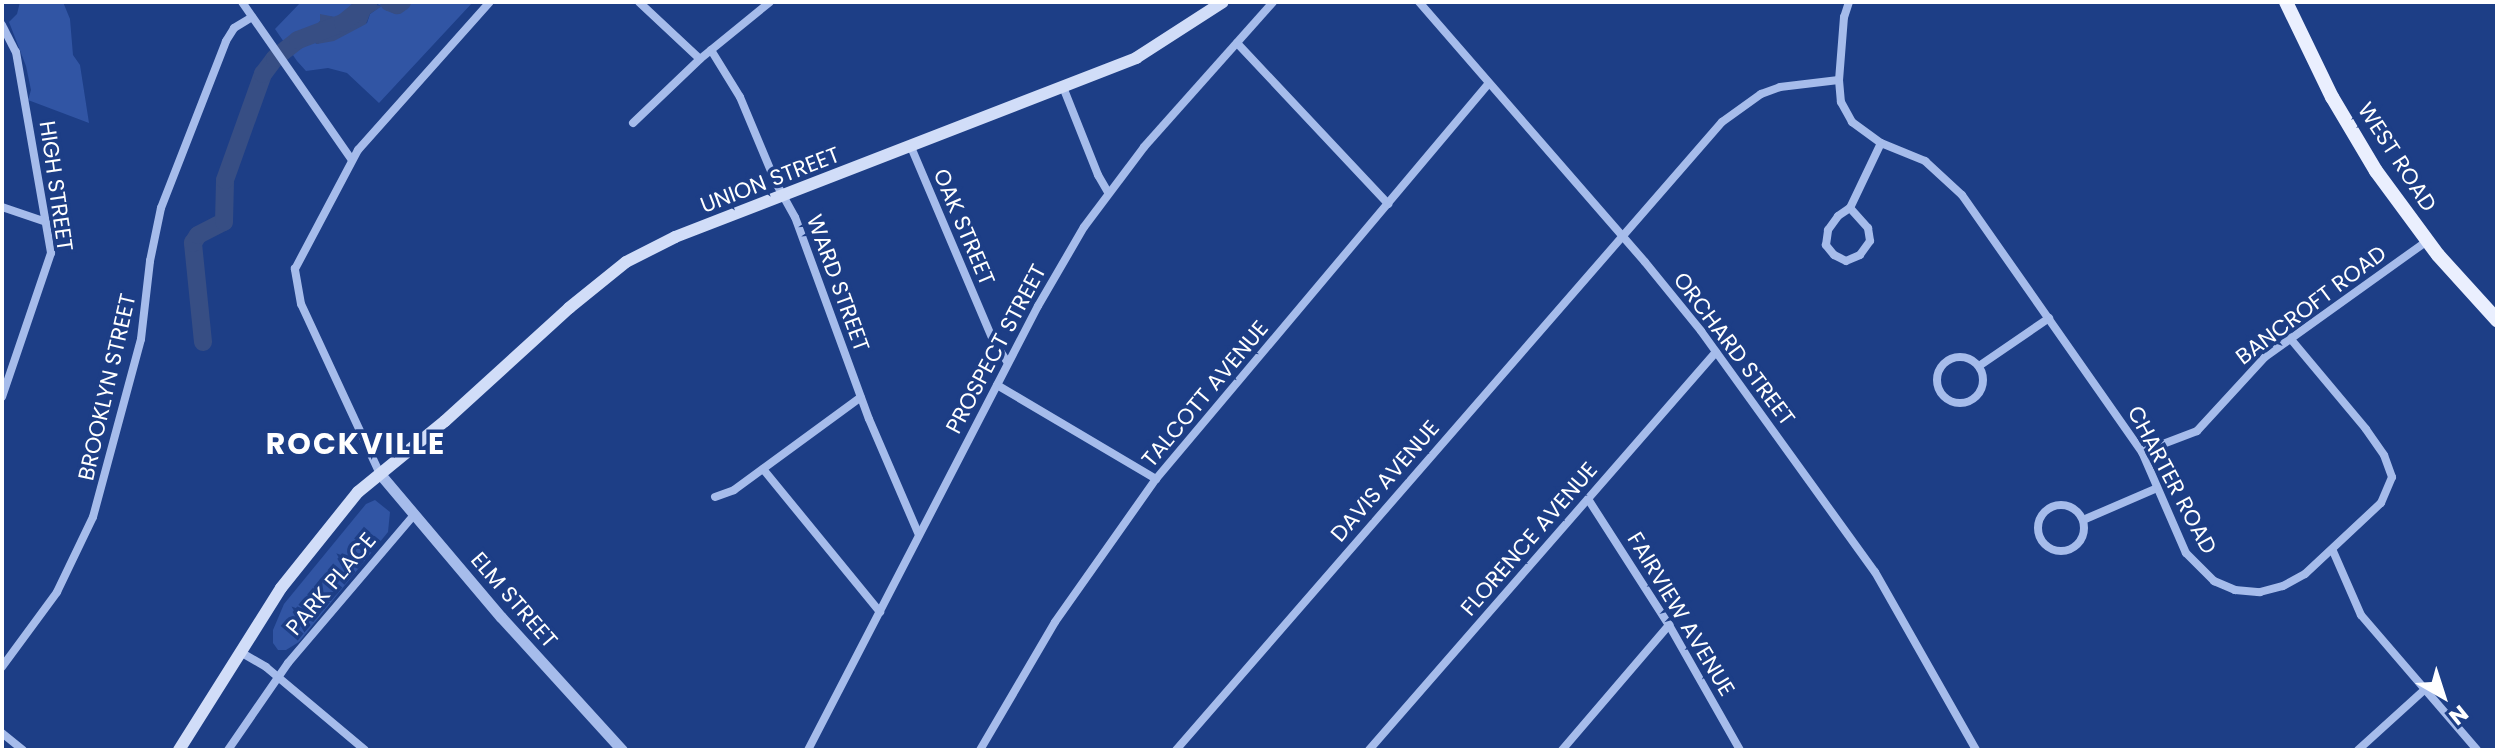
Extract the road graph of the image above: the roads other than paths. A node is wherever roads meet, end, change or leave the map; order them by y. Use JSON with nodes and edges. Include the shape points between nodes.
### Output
{"nodes":[{"id":1,"x":242,"y":2,"type":"edge"},
{"id":2,"x":490,"y":2,"type":"edge"},
{"id":3,"x":639,"y":2,"type":"edge"},
{"id":4,"x":770,"y":2,"type":"edge"},
{"id":5,"x":1223,"y":2,"type":"edge"},
{"id":6,"x":1273,"y":2,"type":"edge"},
{"id":7,"x":1419,"y":2,"type":"edge"},
{"id":8,"x":1849,"y":2,"type":"edge"},
{"id":9,"x":2286,"y":2,"type":"edge"},
{"id":10,"x":252,"y":17,"type":"junction"},
{"id":11,"x":2,"y":25,"type":"edge"},
{"id":12,"x":1237,"y":43,"type":"junction"},
{"id":13,"x":711,"y":50,"type":"junction"},
{"id":14,"x":700,"y":59,"type":"junction"},
{"id":15,"x":1839,"y":80,"type":"junction"},
{"id":16,"x":1489,"y":83,"type":"junction"},
{"id":17,"x":1063,"y":87,"type":"junction"},
{"id":18,"x":633,"y":123,"type":"dead end"},
{"id":19,"x":1881,"y":143,"type":"junction"},
{"id":20,"x":911,"y":147,"type":"junction"},
{"id":21,"x":351,"y":159,"type":"junction"},
{"id":22,"x":1108,"y":192,"type":"junction"},
{"id":23,"x":784,"y":197,"type":"junction"},
{"id":24,"x":1388,"y":204,"type":"junction"},
{"id":25,"x":2,"y":207,"type":"edge"},
{"id":26,"x":1850,"y":208,"type":"junction"},
{"id":27,"x":46,"y":222,"type":"junction"},
{"id":28,"x":1622,"y":235,"type":"junction"},
{"id":29,"x":2427,"y":241,"type":"junction"},
{"id":30,"x":2049,"y":318,"type":"junction"},
{"id":31,"x":2497,"y":320,"type":"edge"},
{"id":32,"x":2290,"y":338,"type":"junction"},
{"id":33,"x":1716,"y":352,"type":"junction"},
{"id":34,"x":1008,"y":363,"type":"junction"},
{"id":35,"x":1979,"y":366,"type":"junction"},
{"id":36,"x":997,"y":385,"type":"junction"},
{"id":37,"x":2,"y":397,"type":"edge"},
{"id":38,"x":861,"y":397,"type":"junction"},
{"id":39,"x":2142,"y":452,"type":"junction"},
{"id":40,"x":763,"y":469,"type":"junction"},
{"id":41,"x":380,"y":474,"type":"junction"},
{"id":42,"x":1156,"y":479,"type":"junction"},
{"id":43,"x":2155,"y":489,"type":"junction"},
{"id":44,"x":715,"y":497,"type":"dead end"},
{"id":45,"x":1588,"y":499,"type":"junction"},
{"id":46,"x":413,"y":516,"type":"junction"},
{"id":47,"x":2083,"y":520,"type":"junction"},
{"id":48,"x":919,"y":535,"type":"junction"},
{"id":49,"x":2333,"y":551,"type":"junction"},
{"id":50,"x":880,"y":612,"type":"junction"},
{"id":51,"x":1669,"y":625,"type":"junction"},
{"id":52,"x":242,"y":653,"type":"junction"},
{"id":53,"x":2,"y":667,"type":"edge"},
{"id":54,"x":278,"y":677,"type":"junction"},
{"id":55,"x":2423,"y":691,"type":"junction"},
{"id":56,"x":2,"y":733,"type":"edge"},
{"id":57,"x":23,"y":750,"type":"edge"},
{"id":58,"x":179,"y":750,"type":"edge"},
{"id":59,"x":228,"y":750,"type":"edge"},
{"id":60,"x":365,"y":750,"type":"edge"},
{"id":61,"x":622,"y":750,"type":"edge"},
{"id":62,"x":808,"y":750,"type":"edge"},
{"id":63,"x":980,"y":750,"type":"edge"},
{"id":64,"x":1176,"y":750,"type":"edge"},
{"id":65,"x":1369,"y":750,"type":"edge"},
{"id":66,"x":1562,"y":750,"type":"edge"},
{"id":67,"x":1740,"y":750,"type":"edge"},
{"id":68,"x":1976,"y":750,"type":"edge"},
{"id":69,"x":2358,"y":750,"type":"edge"},
{"id":70,"x":2477,"y":750,"type":"edge"}],
"edges":[{"from":1,"to":10,"type":"street"},
{"from":2,"to":21,"type":"street"},
{"from":3,"to":14,"type":"street"},
{"from":4,"to":13,"type":"street"},
{"from":5,"to":17,"type":"main road","name":"UNION STREET","via":[[1153,50]]},
{"from":6,"to":12,"type":"street","name":"PROSPECT STREET"},
{"from":7,"to":16,"type":"street","name":"ORCHARD STREET"},
{"from":8,"to":15,"type":"street","name":"CHARTER ROAD"},
{"from":9,"to":29,"type":"main road","name":"WEST ROAD","via":[[2355,138]]},
{"from":10,"to":21,"type":"street"},
{"from":10,"to":53,"type":"street","name":"BROOKLYN STREET","via":[[229,36],[164,199],[151,252],[141,339],[93,517],[57,592]]},
{"from":11,"to":27,"type":"street","name":"HIGH STREET","via":[[16,52]]},
{"from":12,"to":22,"type":"street","name":"PROSPECT STREET"},
{"from":12,"to":24,"type":"street"},
{"from":13,"to":14,"type":"street"},
{"from":13,"to":23,"type":"street","name":"WARD STREET","via":[[740,97]]},
{"from":14,"to":18,"type":"street"},
{"from":15,"to":19,"type":"street","name":"CHARTER ROAD","via":[[1841,102],[1852,122]]},
{"from":15,"to":28,"type":"street","name":"DAVIS AVENUE","via":[[1780,87],[1739,108]]},
{"from":16,"to":24,"type":"street","name":"TALCOTT AVENUE"},
{"from":16,"to":28,"type":"street","name":"ORCHARD STREET"},
{"from":17,"to":20,"type":"main road","name":"UNION STREET"},
{"from":17,"to":22,"type":"street"},
{"from":19,"to":26,"type":"street"},
{"from":19,"to":30,"type":"street","name":"CHARTER ROAD","via":[[1944,175]]},
{"from":20,"to":23,"type":"main road","name":"UNION STREET"},
{"from":20,"to":34,"type":"street","name":"OAK STREET","via":[[993,340]]},
{"from":21,"to":41,"type":"street","via":[[304,248],[295,282]]},
{"from":22,"to":34,"type":"street","name":"PROSPECT STREET"},
{"from":23,"to":38,"type":"street","name":"WARD STREET"},
{"from":23,"to":41,"type":"main road","name":"UNION STREET","via":[[675,237],[626,262]]},
{"from":24,"to":42,"type":"street","name":"TALCOTT AVENUE"},
{"from":25,"to":27,"type":"street"},
{"from":26,"to":26,"type":"street","via":[[1828,230],[1826,245],[1846,261],[1860,255],[1870,241],[1868,228]]},
{"from":27,"to":37,"type":"street","name":"HIGH STREET","via":[[50,263]]},
{"from":28,"to":33,"type":"street","name":"ORCHARD STREET"},
{"from":28,"to":64,"type":"street","name":"DAVIS AVENUE"},
{"from":29,"to":31,"type":"main road","name":"WEST ROAD"},
{"from":29,"to":32,"type":"street","name":"BANCROFT ROAD"},
{"from":30,"to":35,"type":"street"},
{"from":30,"to":39,"type":"street","name":"CHARTER ROAD"},
{"from":32,"to":39,"type":"street","name":"BANCROFT ROAD","via":[[2242,379],[2208,422]]},
{"from":32,"to":49,"type":"street","name":"CHARTER ROAD","via":[[2366,429],[2392,477],[2381,503]]},
{"from":33,"to":45,"type":"street","name":"FLORENCE AVENUE"},
{"from":33,"to":68,"type":"street","name":"ORCHARD STREET","via":[[1875,572]]},
{"from":34,"to":36,"type":"street","name":"PROSPECT STREET"},
{"from":35,"to":35,"type":"street","via":[[1983,381],[1977,395],[1963,403],[1942,394],[1937,380],[1947,361],[1967,358]]},
{"from":36,"to":42,"type":"street"},
{"from":36,"to":48,"type":"street","name":"PROSPECT STREET"},
{"from":38,"to":40,"type":"street"},
{"from":38,"to":48,"type":"street","name":"WARD STREET"},
{"from":39,"to":43,"type":"street","name":"CHARTER ROAD"},
{"from":40,"to":44,"type":"street","via":[[731,493]]},
{"from":40,"to":50,"type":"street"},
{"from":41,"to":46,"type":"street","name":"ELM STREET"},
{"from":41,"to":52,"type":"main road","name":"UNION STREET","via":[[358,492],[301,560]]},
{"from":42,"to":63,"type":"street","name":"TALCOTT AVENUE","via":[[1055,622]]},
{"from":43,"to":47,"type":"street"},
{"from":43,"to":49,"type":"street","name":"CHARTER ROAD","via":[[2196,567],[2235,590],[2260,592],[2283,586]]},
{"from":45,"to":51,"type":"street","name":"FAIRVIEW AVENUE"},
{"from":45,"to":65,"type":"street","name":"FLORENCE AVENUE"},
{"from":46,"to":54,"type":"street","name":"PARK PLACE"},
{"from":46,"to":61,"type":"street","name":"ELM STREET"},
{"from":47,"to":47,"type":"street","via":[[2067,505],[2053,506],[2038,522],[2039,537],[2049,549],[2073,548],[2083,536]]},
{"from":48,"to":50,"type":"street","name":"PROSPECT STREET"},
{"from":49,"to":55,"type":"street","via":[[2361,615]]},
{"from":50,"to":62,"type":"street","name":"PROSPECT STREET"},
{"from":51,"to":66,"type":"street"},
{"from":51,"to":67,"type":"street","name":"FAIRVIEW AVENUE"},
{"from":52,"to":54,"type":"street"},
{"from":52,"to":58,"type":"main road","name":"UNION STREET"},
{"from":54,"to":59,"type":"street","name":"PARK PLACE"},
{"from":54,"to":60,"type":"street"},
{"from":55,"to":69,"type":"street"},
{"from":55,"to":70,"type":"street"},
{"from":56,"to":57,"type":"street"}]}
